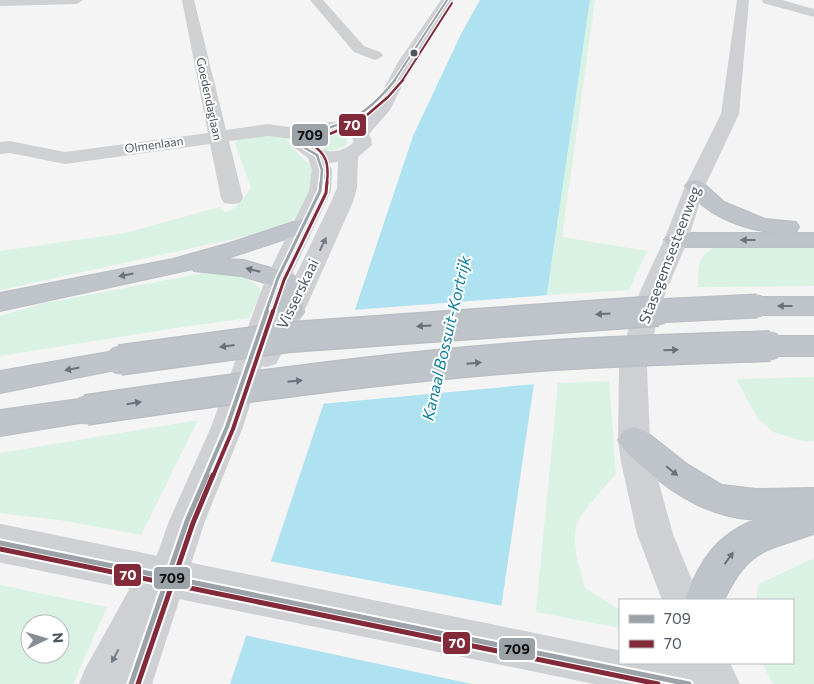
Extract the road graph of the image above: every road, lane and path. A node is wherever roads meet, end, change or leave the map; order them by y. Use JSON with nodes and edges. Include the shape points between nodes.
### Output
{"nodes":[{"id":1,"x":77,"y":0,"type":"edge"},
{"id":2,"x":188,"y":0,"type":"edge"},
{"id":3,"x":316,"y":0,"type":"edge"},
{"id":4,"x":447,"y":0,"type":"edge"},
{"id":5,"x":743,"y":0,"type":"edge"},
{"id":6,"x":768,"y":0,"type":"edge"},
{"id":7,"x":2,"y":5,"type":"edge"},
{"id":8,"x":814,"y":13,"type":"edge"},
{"id":9,"x":374,"y":55,"type":"dead end"},
{"id":10,"x":401,"y":72,"type":"junction"},
{"id":11,"x":330,"y":128,"type":"junction"},
{"id":12,"x":217,"y":137,"type":"junction"},
{"id":13,"x":354,"y":144,"type":"junction"},
{"id":14,"x":313,"y":145,"type":"junction"},
{"id":15,"x":0,"y":148,"type":"edge"},
{"id":16,"x":695,"y":186,"type":"junction"},
{"id":17,"x":232,"y":198,"type":"dead end"},
{"id":18,"x":302,"y":226,"type":"junction"},
{"id":19,"x":814,"y":229,"type":"edge"},
{"id":20,"x":676,"y":240,"type":"junction"},
{"id":21,"x":814,"y":240,"type":"edge"},
{"id":22,"x":174,"y":266,"type":"junction"},
{"id":23,"x":278,"y":278,"type":"junction"},
{"id":24,"x":0,"y":302,"type":"edge"},
{"id":25,"x":814,"y":306,"type":"edge"},
{"id":26,"x":291,"y":312,"type":"junction"},
{"id":27,"x":814,"y":346,"type":"edge"},
{"id":28,"x":0,"y":382,"type":"edge"},
{"id":29,"x":0,"y":423,"type":"edge"},
{"id":30,"x":227,"y":427,"type":"junction"},
{"id":31,"x":634,"y":440,"type":"junction"},
{"id":32,"x":814,"y":502,"type":"edge"},
{"id":33,"x":814,"y":518,"type":"edge"},
{"id":34,"x":187,"y":521,"type":"junction"},
{"id":35,"x":0,"y":543,"type":"edge"},
{"id":36,"x":681,"y":599,"type":"edge"},
{"id":37,"x":705,"y":599,"type":"edge"},
{"id":38,"x":708,"y":664,"type":"edge"},
{"id":39,"x":100,"y":684,"type":"edge"},
{"id":40,"x":131,"y":684,"type":"edge"},
{"id":41,"x":689,"y":684,"type":"edge"},
{"id":42,"x":718,"y":684,"type":"edge"}],
"edges":[{"from":1,"to":7,"type":"street"},
{"from":2,"to":12,"type":"street","name":"Goedendaglaan"},
{"from":3,"to":9,"type":"street","via":[[359,49]]},
{"from":4,"to":10,"type":"street"},
{"from":5,"to":16,"type":"street","name":"Stasegemsesteenweg","via":[[730,114]]},
{"from":6,"to":8,"type":"street"},
{"from":10,"to":11,"type":"street","via":[[358,116]]},
{"from":10,"to":13,"type":"street","via":[[381,110],[363,128]]},
{"from":11,"to":13,"type":"street","via":[[347,128]]},
{"from":11,"to":14,"type":"street"},
{"from":12,"to":14,"type":"street","name":"Olmenlaan","via":[[279,130]]},
{"from":12,"to":15,"type":"street","name":"Olmenlaan","via":[[65,158],[10,147]]},
{"from":12,"to":17,"type":"street","name":"Goedendaglaan"},
{"from":13,"to":14,"type":"street","via":[[334,157]]},
{"from":26,"to":13,"type":"street","name":"Visserskaai","one_way":true,"via":[[342,202],[347,188],[346,161]]},
{"from":14,"to":18,"type":"street","name":"Visserskaai","via":[[322,170],[321,185]]},
{"from":16,"to":19,"type":"highway","via":[[716,207],[760,225]]},
{"from":16,"to":20,"type":"street","name":"Stasegemsesteenweg"},
{"from":18,"to":22,"type":"highway"},
{"from":18,"to":23,"type":"street","name":"Visserskaai"},
{"from":21,"to":20,"type":"highway","one_way":true},
{"from":20,"to":31,"type":"street","name":"Stasegemsesteenweg","via":[[646,311],[633,367]]},
{"from":23,"to":22,"type":"highway","one_way":true,"via":[[233,266]]},
{"from":22,"to":24,"type":"highway","one_way":true},
{"from":23,"to":26,"type":"highway","via":[[287,283]]},
{"from":23,"to":30,"type":"street","name":"Visserskaai"},
{"from":25,"to":28,"type":"highway","one_way":true,"bridge":true,"via":[[590,315],[328,334],[120,360]]},
{"from":26,"to":30,"type":"street","name":"Visserskaai"},
{"from":29,"to":27,"type":"highway","one_way":true,"bridge":true,"via":[[207,392],[416,367],[604,352]]},
{"from":30,"to":34,"type":"street","name":"Visserskaai"},
{"from":31,"to":32,"type":"highway","one_way":true,"via":[[690,485],[723,500],[743,503]]},
{"from":31,"to":36,"type":"street","name":"Stasegemsesteenweg","via":[[655,534]]},
{"from":37,"to":33,"type":"highway","one_way":true,"via":[[738,547],[754,538]]},
{"from":34,"to":39,"type":"street","one_way":true},
{"from":34,"to":40,"type":"street","name":"Visserskaai"},
{"from":35,"to":41,"type":"street","bridge":true},
{"from":38,"to":42,"type":"street"}]}
